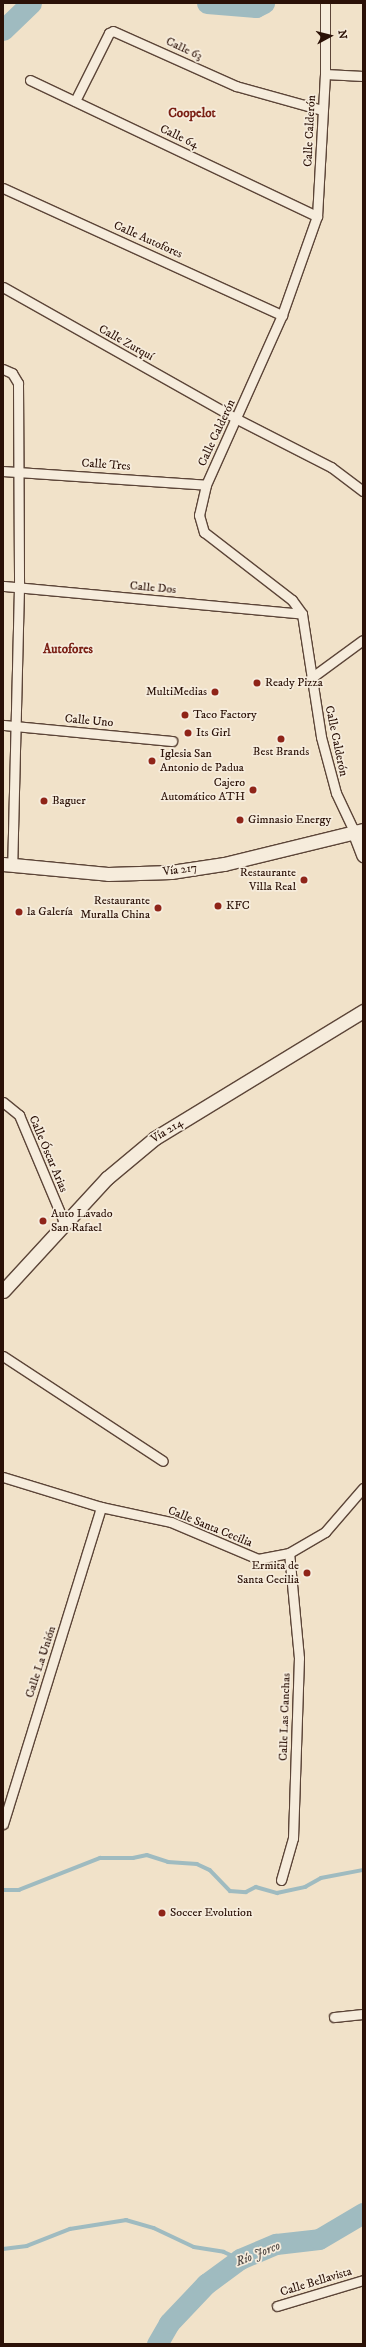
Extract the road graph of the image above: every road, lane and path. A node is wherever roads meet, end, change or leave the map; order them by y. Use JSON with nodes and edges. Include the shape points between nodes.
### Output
{"nodes":[{"id":1,"x":326,"y":3,"type":"edge"},
{"id":2,"x":325,"y":74,"type":"junction"},
{"id":3,"x":363,"y":76,"type":"edge"},
{"id":4,"x":30,"y":80,"type":"dead end"},
{"id":5,"x":75,"y":101,"type":"junction"},
{"id":6,"x":322,"y":110,"type":"junction"},
{"id":7,"x":3,"y":188,"type":"edge"},
{"id":8,"x":317,"y":216,"type":"junction"},
{"id":9,"x":3,"y":287,"type":"edge"},
{"id":10,"x":282,"y":314,"type":"junction"},
{"id":11,"x":3,"y":369,"type":"edge"},
{"id":12,"x":237,"y":419,"type":"junction"},
{"id":13,"x":3,"y":471,"type":"edge"},
{"id":14,"x":16,"y":471,"type":"junction"},
{"id":15,"x":206,"y":485,"type":"junction"},
{"id":16,"x":363,"y":491,"type":"edge"},
{"id":17,"x":3,"y":586,"type":"edge"},
{"id":18,"x":19,"y":587,"type":"junction"},
{"id":19,"x":302,"y":614,"type":"junction"},
{"id":20,"x":363,"y":640,"type":"edge"},
{"id":21,"x":311,"y":678,"type":"junction"},
{"id":22,"x":3,"y":725,"type":"edge"},
{"id":23,"x":16,"y":727,"type":"junction"},
{"id":24,"x":172,"y":741,"type":"dead end"},
{"id":25,"x":360,"y":828,"type":"edge"},
{"id":26,"x":363,"y":855,"type":"edge"},
{"id":27,"x":7,"y":864,"type":"edge"},
{"id":28,"x":363,"y":1011,"type":"edge"},
{"id":29,"x":3,"y":1102,"type":"edge"},
{"id":30,"x":64,"y":1222,"type":"junction"},
{"id":31,"x":3,"y":1290,"type":"edge"},
{"id":32,"x":3,"y":1356,"type":"edge"},
{"id":33,"x":163,"y":1461,"type":"dead end"},
{"id":34,"x":3,"y":1477,"type":"edge"},
{"id":35,"x":363,"y":1488,"type":"edge"},
{"id":36,"x":101,"y":1507,"type":"junction"},
{"id":37,"x":289,"y":1553,"type":"junction"},
{"id":38,"x":3,"y":1824,"type":"edge"},
{"id":39,"x":281,"y":1880,"type":"dead end"},
{"id":40,"x":363,"y":2014,"type":"edge"},
{"id":41,"x":334,"y":2017,"type":"dead end"},
{"id":42,"x":363,"y":2280,"type":"edge"},
{"id":43,"x":277,"y":2306,"type":"dead end"}],
"edges":[{"from":1,"to":2,"type":"street","name":"Calle Calderón"},
{"from":2,"to":3,"type":"street"},
{"from":2,"to":6,"type":"street","name":"Calle Calderón"},
{"from":4,"to":5,"type":"street","name":"Calle 64"},
{"from":5,"to":6,"type":"street","name":"Calle 63","via":[[109,34],[113,31],[236,86]]},
{"from":5,"to":8,"type":"street","name":"Calle 64"},
{"from":6,"to":8,"type":"street","name":"Calle Calderón"},
{"from":7,"to":10,"type":"street","name":"Calle Autofores"},
{"from":8,"to":10,"type":"street","name":"Calle Calderón"},
{"from":9,"to":12,"type":"street","name":"Calle Zurquí"},
{"from":10,"to":12,"type":"street","name":"Calle Calderón"},
{"from":11,"to":14,"type":"street","via":[[12,373],[18,383]]},
{"from":12,"to":15,"type":"street","name":"Calle Calderón"},
{"from":12,"to":16,"type":"street","name":"Calle Zurquí","via":[[331,467]]},
{"from":13,"to":14,"type":"street","name":"Calle Tres"},
{"from":14,"to":15,"type":"street","name":"Calle Tres"},
{"from":14,"to":18,"type":"street"},
{"from":15,"to":19,"type":"street","name":"Calle Calderón","via":[[199,515],[204,532],[292,600]]},
{"from":17,"to":18,"type":"street","name":"Calle Dos"},
{"from":18,"to":19,"type":"street","name":"Calle Dos"},
{"from":18,"to":23,"type":"street"},
{"from":19,"to":21,"type":"street","name":"Calle Calderón"},
{"from":20,"to":21,"type":"street"},
{"from":21,"to":25,"type":"street","name":"Calle Calderón","via":[[331,775],[342,810]]},
{"from":22,"to":23,"type":"street","name":"Calle Uno"},
{"from":23,"to":24,"type":"street","name":"Calle Uno"},
{"from":23,"to":27,"type":"street"},
{"from":25,"to":26,"type":"main road"},
{"from":25,"to":27,"type":"main road","name":"Vía 217","via":[[278,852],[171,872],[108,874]]},
{"from":28,"to":30,"type":"main road","name":"Vía 214","via":[[155,1138],[119,1166]]},
{"from":29,"to":30,"type":"street","name":"Calle Óscar Arias","via":[[19,1115]]},
{"from":30,"to":31,"type":"main road","name":"Vía 214"},
{"from":32,"to":33,"type":"street"},
{"from":34,"to":36,"type":"street","name":"Calle Santa Cecilia"},
{"from":35,"to":37,"type":"street","name":"Calle Santa Cecilia","via":[[332,1526]]},
{"from":36,"to":37,"type":"street","name":"Calle Santa Cecilia","via":[[171,1522],[254,1558],[270,1558]]},
{"from":36,"to":38,"type":"street","name":"Calle La Unión"},
{"from":37,"to":39,"type":"street","name":"Calle Las Canchas","via":[[299,1658],[292,1838]]},
{"from":40,"to":41,"type":"street"},
{"from":42,"to":43,"type":"street","name":"Calle Bellavista"}]}
